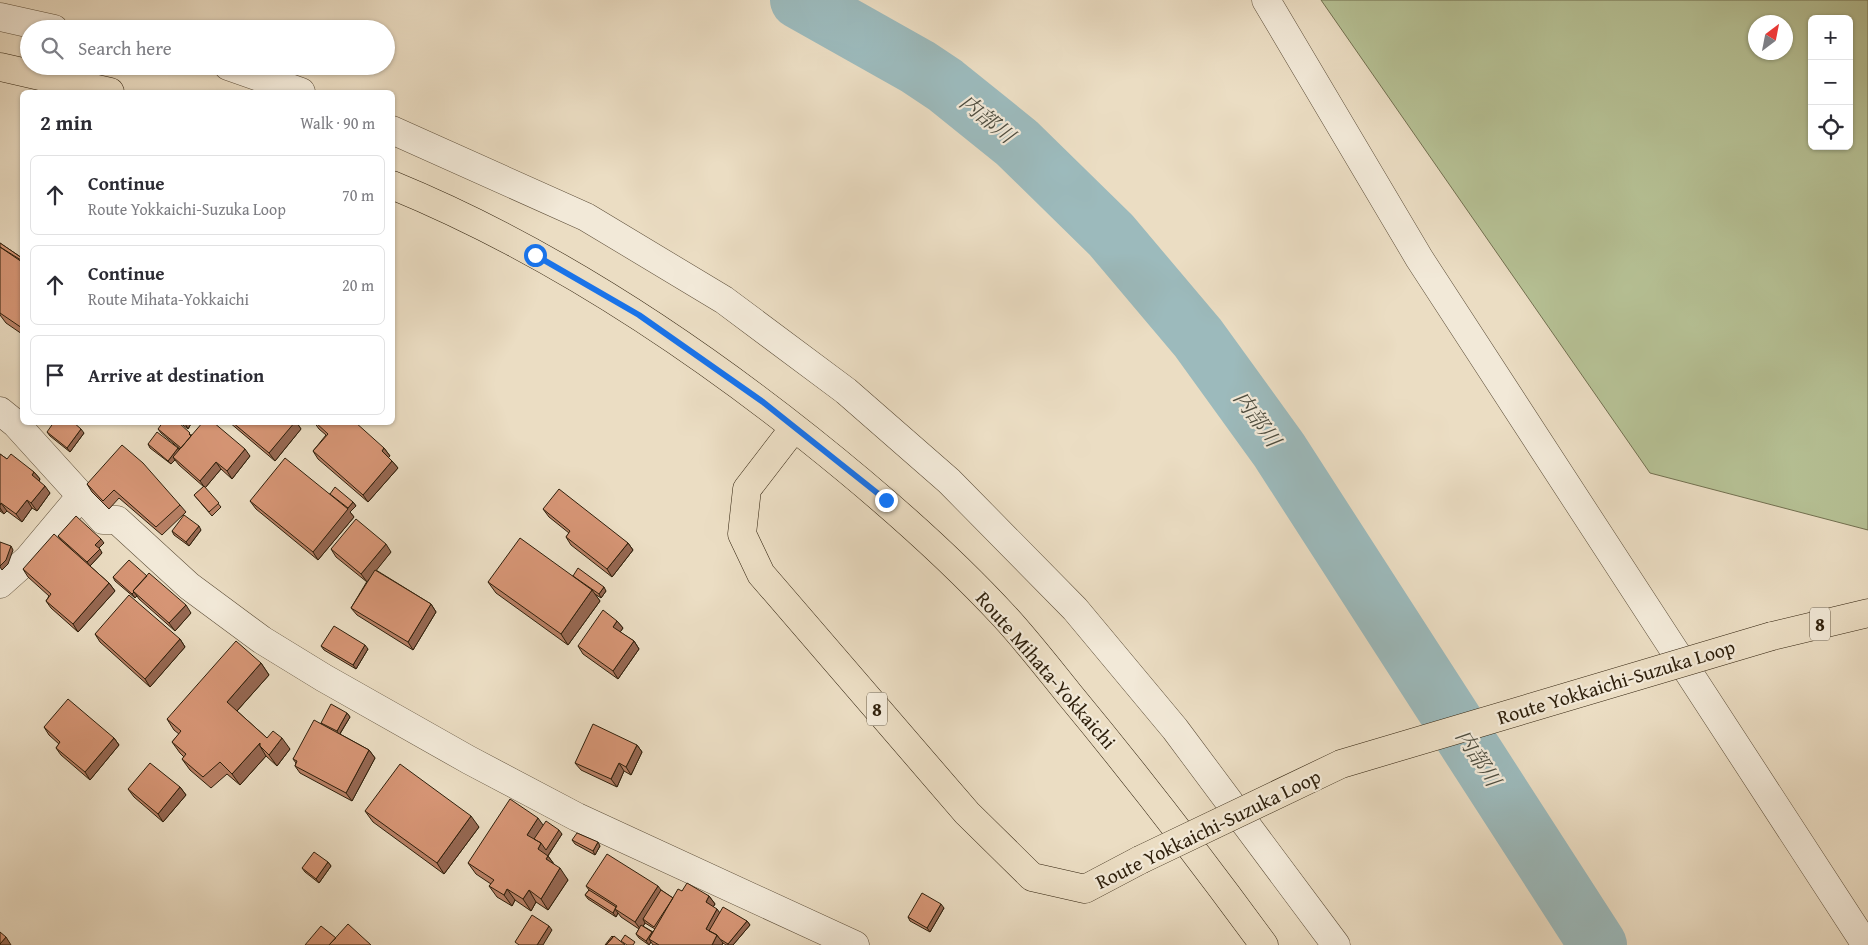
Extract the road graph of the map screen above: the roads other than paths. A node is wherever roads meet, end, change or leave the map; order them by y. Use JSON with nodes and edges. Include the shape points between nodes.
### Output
{"nodes":[{"id":1,"x":1266,"y":0,"type":"edge"},
{"id":2,"x":0,"y":17,"type":"edge"},
{"id":3,"x":20,"y":21,"type":"edge"},
{"id":4,"x":0,"y":67,"type":"edge"},
{"id":5,"x":20,"y":72,"type":"edge"},
{"id":6,"x":35,"y":75,"type":"edge"},
{"id":7,"x":253,"y":75,"type":"edge"},
{"id":8,"x":101,"y":90,"type":"edge"},
{"id":9,"x":295,"y":90,"type":"edge"},
{"id":10,"x":395,"y":131,"type":"edge"},
{"id":11,"x":395,"y":186,"type":"edge"},
{"id":12,"x":0,"y":411,"type":"edge"},
{"id":13,"x":794,"y":428,"type":"junction"},
{"id":14,"x":80,"y":497,"type":"junction"},
{"id":15,"x":0,"y":584,"type":"edge"},
{"id":16,"x":1868,"y":613,"type":"edge"},
{"id":17,"x":855,"y":945,"type":"edge"},
{"id":18,"x":1264,"y":945,"type":"edge"},
{"id":19,"x":1336,"y":945,"type":"edge"},
{"id":20,"x":1866,"y":945,"type":"edge"}],
"edges":[{"from":1,"to":20,"type":"street","via":[[1419,258]]},
{"from":2,"to":3,"type":"street"},
{"from":4,"to":5,"type":"main road"},
{"from":6,"to":8,"type":"main road"},
{"from":7,"to":9,"type":"street"},
{"from":10,"to":19,"type":"street","via":[[586,217],[724,300],[846,391],[949,481],[1075,609],[1175,729]]},
{"from":11,"to":13,"type":"main road","via":[[434,202],[535,255],[639,315],[763,402]]},
{"from":12,"to":14,"type":"street","via":[[16,424]]},
{"from":13,"to":16,"type":"main road","name":"Route Yokkaichi-Suzuka Loop","number":"8","bridge":true,"via":[[747,489],[742,534],[761,574],[967,813],[1032,877],[1085,889],[1341,764],[1772,636]]},
{"from":13,"to":18,"type":"main road","name":"Route Mihata-Yokkaichi","via":[[886,500],[1005,617],[1140,779]]},
{"from":14,"to":15,"type":"street","via":[[28,559]]},
{"from":14,"to":17,"type":"street","via":[[103,520],[117,520],[196,592],[262,640],[324,678],[577,817]]}]}
